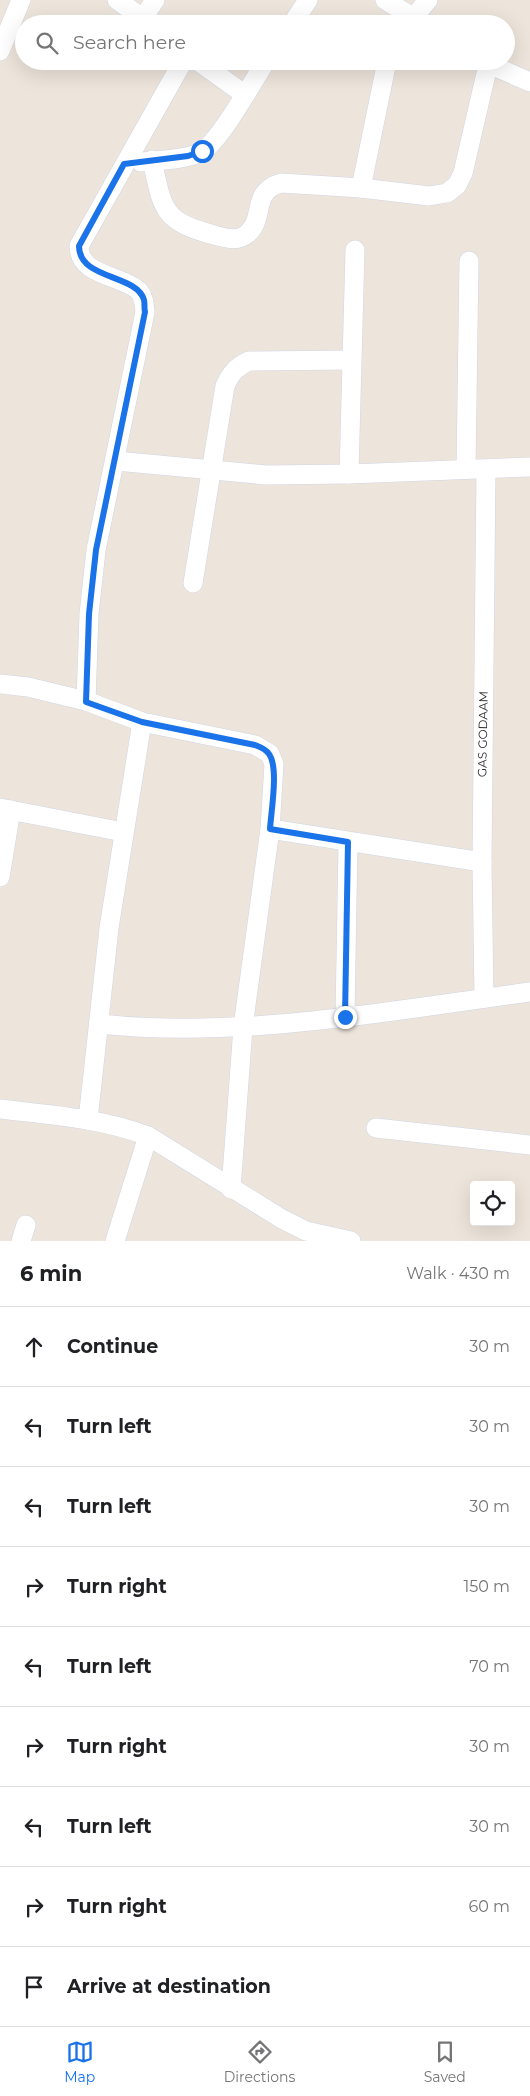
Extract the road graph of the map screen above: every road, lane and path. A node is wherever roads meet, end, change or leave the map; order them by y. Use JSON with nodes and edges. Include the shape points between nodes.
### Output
{"nodes":[{"id":1,"x":21,"y":0,"type":"edge"},
{"id":2,"x":117,"y":0,"type":"edge"},
{"id":3,"x":155,"y":0,"type":"edge"},
{"id":4,"x":308,"y":0,"type":"edge"},
{"id":5,"x":385,"y":0,"type":"edge"},
{"id":6,"x":428,"y":0,"type":"edge"},
{"id":7,"x":138,"y":15,"type":"edge"},
{"id":8,"x":149,"y":15,"type":"edge"},
{"id":9,"x":298,"y":15,"type":"edge"},
{"id":10,"x":406,"y":15,"type":"edge"},
{"id":11,"x":419,"y":15,"type":"edge"},
{"id":12,"x":0,"y":51,"type":"edge"},
{"id":13,"x":178,"y":70,"type":"edge"},
{"id":14,"x":211,"y":70,"type":"edge"},
{"id":15,"x":260,"y":70,"type":"edge"},
{"id":16,"x":385,"y":70,"type":"edge"},
{"id":17,"x":484,"y":70,"type":"edge"},
{"id":18,"x":502,"y":70,"type":"edge"},
{"id":19,"x":530,"y":82,"type":"edge"},
{"id":20,"x":244,"y":94,"type":"junction"},
{"id":21,"x":152,"y":160,"type":"junction"},
{"id":22,"x":124,"y":164,"type":"junction"},
{"id":23,"x":361,"y":188,"type":"junction"},
{"id":24,"x":355,"y":250,"type":"dead end"},
{"id":25,"x":469,"y":261,"type":"dead end"},
{"id":26,"x":351,"y":360,"type":"junction"},
{"id":27,"x":116,"y":461,"type":"junction"},
{"id":28,"x":530,"y":467,"type":"edge"},
{"id":29,"x":466,"y":469,"type":"junction"},
{"id":30,"x":486,"y":469,"type":"junction"},
{"id":31,"x":210,"y":470,"type":"junction"},
{"id":32,"x":349,"y":474,"type":"junction"},
{"id":33,"x":194,"y":583,"type":"dead end"},
{"id":34,"x":0,"y":684,"type":"edge"},
{"id":35,"x":86,"y":702,"type":"junction"},
{"id":36,"x":142,"y":722,"type":"junction"},
{"id":37,"x":5,"y":809,"type":"edge"},
{"id":38,"x":270,"y":829,"type":"junction"},
{"id":39,"x":123,"y":832,"type":"junction"},
{"id":40,"x":348,"y":842,"type":"junction"},
{"id":41,"x":482,"y":862,"type":"junction"},
{"id":42,"x":0,"y":877,"type":"edge"},
{"id":43,"x":530,"y":992,"type":"edge"},
{"id":44,"x":484,"y":998,"type":"junction"},
{"id":45,"x":345,"y":1017,"type":"junction"},
{"id":46,"x":99,"y":1024,"type":"junction"},
{"id":47,"x":242,"y":1027,"type":"junction"},
{"id":48,"x":0,"y":1109,"type":"edge"},
{"id":49,"x":88,"y":1120,"type":"junction"},
{"id":50,"x":376,"y":1128,"type":"dead end"},
{"id":51,"x":148,"y":1136,"type":"junction"},
{"id":52,"x":530,"y":1145,"type":"edge"},
{"id":53,"x":231,"y":1189,"type":"junction"},
{"id":54,"x":305,"y":1236,"type":"edge"},
{"id":55,"x":115,"y":1241,"type":"edge"},
{"id":56,"x":351,"y":1241,"type":"edge"}],
"edges":[{"from":1,"to":12,"type":"street"},
{"from":2,"to":7,"type":"street"},
{"from":3,"to":8,"type":"street"},
{"from":4,"to":9,"type":"street"},
{"from":5,"to":10,"type":"street"},
{"from":6,"to":11,"type":"street"},
{"from":13,"to":22,"type":"street"},
{"from":14,"to":20,"type":"street"},
{"from":15,"to":20,"type":"street"},
{"from":16,"to":23,"type":"street"},
{"from":17,"to":23,"type":"street","via":[[463,173],[457,186],[447,193],[429,196]]},
{"from":18,"to":19,"type":"street"},
{"from":20,"to":21,"type":"street","via":[[216,138],[202,151]]},
{"from":21,"to":22,"type":"street"},
{"from":21,"to":23,"type":"street","via":[[161,198],[171,217],[186,228],[225,238],[249,233],[263,193],[271,186],[292,183]]},
{"from":22,"to":27,"type":"street","via":[[79,246],[81,258],[90,267],[138,290],[144,300],[145,312]]},
{"from":24,"to":26,"type":"street"},
{"from":25,"to":29,"type":"street"},
{"from":26,"to":31,"type":"street","via":[[249,361],[239,366],[230,374],[225,386]]},
{"from":26,"to":32,"type":"street"},
{"from":27,"to":31,"type":"street"},
{"from":27,"to":35,"type":"street","via":[[95,559],[89,614]]},
{"from":28,"to":30,"type":"street"},
{"from":29,"to":30,"type":"street"},
{"from":29,"to":32,"type":"street"},
{"from":30,"to":41,"type":"street","name":"GAS GODAAM"},
{"from":31,"to":32,"type":"street","via":[[266,475]]},
{"from":31,"to":33,"type":"street"},
{"from":34,"to":35,"type":"street","via":[[28,687]]},
{"from":35,"to":36,"type":"street"},
{"from":36,"to":38,"type":"street","via":[[255,745],[270,754],[274,764]]},
{"from":36,"to":39,"type":"street"},
{"from":37,"to":39,"type":"street"},
{"from":37,"to":42,"type":"street"},
{"from":38,"to":40,"type":"street"},
{"from":38,"to":47,"type":"street"},
{"from":39,"to":46,"type":"street"},
{"from":40,"to":41,"type":"street"},
{"from":40,"to":45,"type":"street"},
{"from":41,"to":44,"type":"street","name":"GAS GODAAM"},
{"from":43,"to":44,"type":"street"},
{"from":44,"to":45,"type":"street"},
{"from":45,"to":47,"type":"street"},
{"from":46,"to":47,"type":"street"},
{"from":46,"to":49,"type":"street"},
{"from":47,"to":53,"type":"street"},
{"from":48,"to":49,"type":"street"},
{"from":49,"to":51,"type":"street","via":[[124,1127]]},
{"from":50,"to":52,"type":"street"},
{"from":51,"to":53,"type":"street"},
{"from":51,"to":55,"type":"street"},
{"from":53,"to":54,"type":"street"},
{"from":54,"to":56,"type":"street"}]}
